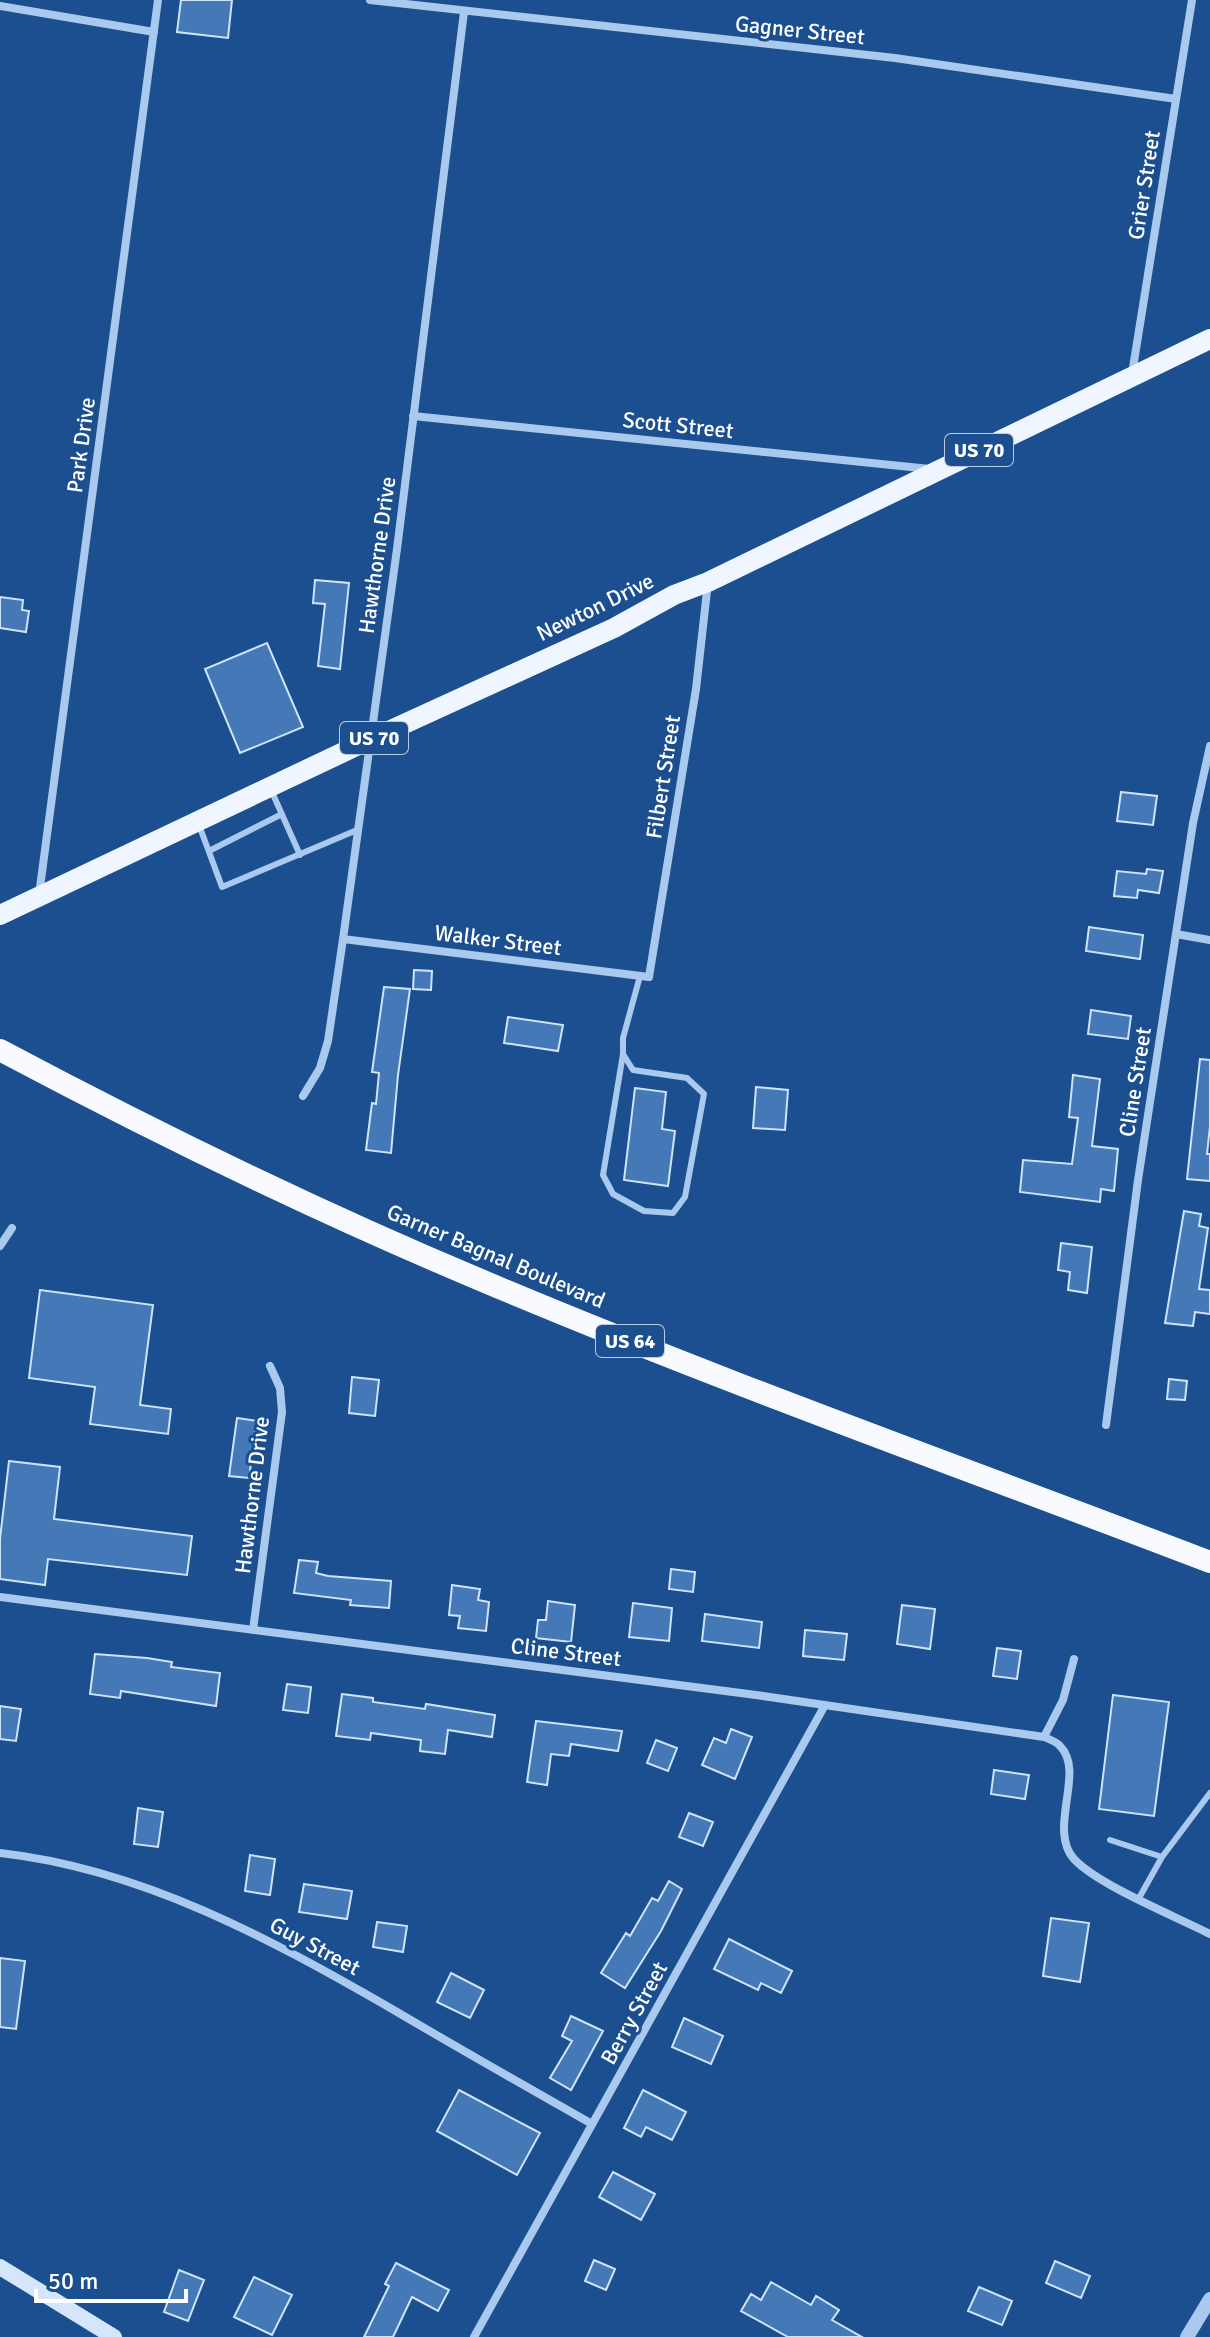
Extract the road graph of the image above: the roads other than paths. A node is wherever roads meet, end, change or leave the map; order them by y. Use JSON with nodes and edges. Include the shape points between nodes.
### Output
{"nodes":[{"id":1,"x":158,"y":0,"type":"edge"},
{"id":2,"x":370,"y":0,"type":"edge"},
{"id":3,"x":1192,"y":0,"type":"edge"},
{"id":4,"x":0,"y":6,"type":"edge"},
{"id":5,"x":464,"y":12,"type":"junction"},
{"id":6,"x":154,"y":32,"type":"junction"},
{"id":7,"x":1176,"y":99,"type":"junction"},
{"id":8,"x":1210,"y":339,"type":"edge"},
{"id":9,"x":1131,"y":377,"type":"junction"},
{"id":10,"x":413,"y":416,"type":"junction"},
{"id":11,"x":938,"y":470,"type":"junction"},
{"id":12,"x":708,"y":582,"type":"junction"},
{"id":13,"x":369,"y":740,"type":"junction"},
{"id":14,"x":1210,"y":746,"type":"edge"},
{"id":15,"x":270,"y":787,"type":"junction"},
{"id":16,"x":282,"y":814,"type":"junction"},
{"id":17,"x":198,"y":821,"type":"junction"},
{"id":18,"x":357,"y":830,"type":"junction"},
{"id":19,"x":209,"y":851,"type":"junction"},
{"id":20,"x":300,"y":855,"type":"junction"},
{"id":21,"x":39,"y":896,"type":"junction"},
{"id":22,"x":0,"y":915,"type":"edge"},
{"id":23,"x":1176,"y":934,"type":"junction"},
{"id":24,"x":343,"y":939,"type":"junction"},
{"id":25,"x":1210,"y":940,"type":"edge"},
{"id":26,"x":644,"y":976,"type":"junction"},
{"id":27,"x":0,"y":1050,"type":"edge"},
{"id":28,"x":623,"y":1054,"type":"junction"},
{"id":29,"x":303,"y":1096,"type":"dead end"},
{"id":30,"x":12,"y":1228,"type":"dead end"},
{"id":31,"x":0,"y":1246,"type":"edge"},
{"id":32,"x":270,"y":1366,"type":"dead end"},
{"id":33,"x":1106,"y":1425,"type":"dead end"},
{"id":34,"x":1210,"y":1562,"type":"edge"},
{"id":35,"x":0,"y":1597,"type":"edge"},
{"id":36,"x":253,"y":1630,"type":"junction"},
{"id":37,"x":1074,"y":1659,"type":"dead end"},
{"id":38,"x":825,"y":1705,"type":"junction"},
{"id":39,"x":1044,"y":1737,"type":"junction"},
{"id":40,"x":1210,"y":1793,"type":"edge"},
{"id":41,"x":1110,"y":1840,"type":"dead end"},
{"id":42,"x":0,"y":1853,"type":"edge"},
{"id":43,"x":1162,"y":1857,"type":"junction"},
{"id":44,"x":1139,"y":1898,"type":"junction"},
{"id":45,"x":1210,"y":1934,"type":"edge"},
{"id":46,"x":592,"y":2124,"type":"junction"},
{"id":47,"x":0,"y":2267,"type":"edge"},
{"id":48,"x":1210,"y":2299,"type":"edge"},
{"id":49,"x":114,"y":2337,"type":"edge"},
{"id":50,"x":474,"y":2337,"type":"edge"},
{"id":51,"x":1187,"y":2337,"type":"edge"}],
"edges":[{"from":1,"to":6,"type":"street","name":"Park Drive"},
{"from":2,"to":5,"type":"street","name":"Gagner Street"},
{"from":3,"to":7,"type":"street","name":"Grier Street"},
{"from":4,"to":6,"type":"street"},
{"from":5,"to":7,"type":"street","name":"Gagner Street","via":[[895,58]]},
{"from":5,"to":10,"type":"street","name":"Hawthorne Drive"},
{"from":6,"to":21,"type":"street","name":"Park Drive"},
{"from":7,"to":9,"type":"street","name":"Grier Street"},
{"from":8,"to":9,"type":"main road","name":"Newton Drive","number":"US 70"},
{"from":9,"to":11,"type":"main road","name":"Newton Drive","number":"US 70"},
{"from":10,"to":11,"type":"street","name":"Scott Street"},
{"from":10,"to":13,"type":"street","name":"Hawthorne Drive"},
{"from":11,"to":12,"type":"main road","name":"Newton Drive","number":"US 70"},
{"from":12,"to":13,"type":"main road","name":"Newton Drive","number":"US 70"},
{"from":12,"to":26,"type":"street","name":"Filbert Street","via":[[696,689]]},
{"from":13,"to":15,"type":"main road","name":"Newton Drive","number":"US 70"},
{"from":13,"to":18,"type":"street","name":"Hawthorne Drive"},
{"from":14,"to":23,"type":"street","name":"Cline Street"},
{"from":15,"to":16,"type":"lane"},
{"from":15,"to":17,"type":"main road","name":"Newton Drive","number":"US 70"},
{"from":16,"to":19,"type":"lane"},
{"from":16,"to":20,"type":"lane"},
{"from":17,"to":19,"type":"lane"},
{"from":17,"to":21,"type":"main road","name":"Newton Drive","number":"US 70"},
{"from":18,"to":20,"type":"lane"},
{"from":18,"to":24,"type":"street","name":"Hawthorne Drive"},
{"from":19,"to":20,"type":"lane","via":[[222,887]]},
{"from":21,"to":22,"type":"main road","name":"Newton Drive","number":"US 70"},
{"from":23,"to":25,"type":"street"},
{"from":23,"to":33,"type":"street","name":"Cline Street"},
{"from":24,"to":26,"type":"street","name":"Walker Street"},
{"from":24,"to":29,"type":"street","name":"Hawthorne Drive","via":[[328,1041]]},
{"from":26,"to":28,"type":"lane","via":[[623,1038]]},
{"from":27,"to":34,"type":"highway","name":"Garner Bagnal Boulevard","number":"US 64","via":[[175,1142],[481,1280]]},
{"from":28,"to":28,"type":"lane","via":[[633,1070],[687,1078],[704,1094],[685,1197],[673,1213],[644,1211],[613,1194],[603,1175]]},
{"from":30,"to":31,"type":"street"},
{"from":32,"to":36,"type":"street","name":"Hawthorne Drive","via":[[280,1388],[282,1412]]},
{"from":35,"to":36,"type":"street","name":"Cline Street"},
{"from":36,"to":38,"type":"street","name":"Cline Street"},
{"from":37,"to":39,"type":"street","via":[[1060,1707]]},
{"from":38,"to":39,"type":"street","name":"Cline Street"},
{"from":38,"to":46,"type":"street","name":"Berry Street"},
{"from":39,"to":44,"type":"street","via":[[1060,1745],[1069,1761],[1064,1837],[1073,1858]]},
{"from":40,"to":43,"type":"lane"},
{"from":41,"to":43,"type":"lane"},
{"from":42,"to":46,"type":"street","name":"Guy Street","via":[[103,1874],[210,1912],[312,1963]]},
{"from":43,"to":44,"type":"lane"},
{"from":44,"to":45,"type":"street"},
{"from":46,"to":50,"type":"street","name":"Berry Street"},
{"from":47,"to":49,"type":"main road"},
{"from":48,"to":51,"type":"street"}]}
